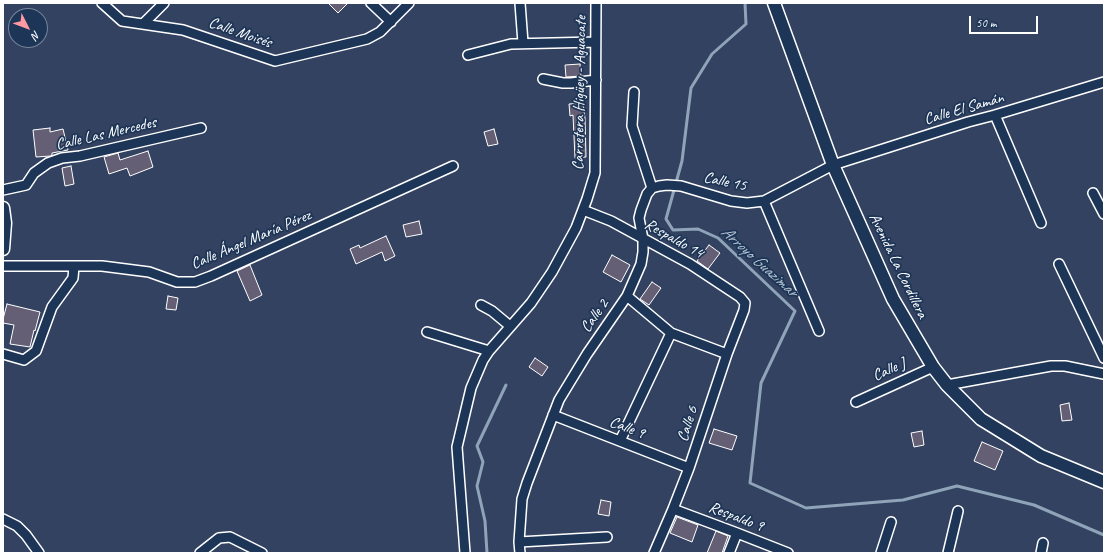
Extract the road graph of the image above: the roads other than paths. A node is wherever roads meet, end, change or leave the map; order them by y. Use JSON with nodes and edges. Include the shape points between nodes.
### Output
{"nodes":[{"id":1,"x":102,"y":3,"type":"edge"},
{"id":2,"x":164,"y":3,"type":"edge"},
{"id":3,"x":371,"y":3,"type":"edge"},
{"id":4,"x":410,"y":3,"type":"edge"},
{"id":5,"x":520,"y":3,"type":"edge"},
{"id":6,"x":596,"y":3,"type":"edge"},
{"id":7,"x":774,"y":3,"type":"edge"},
{"id":8,"x":390,"y":22,"type":"junction"},
{"id":9,"x":143,"y":24,"type":"junction"},
{"id":10,"x":595,"y":42,"type":"junction"},
{"id":11,"x":522,"y":43,"type":"junction"},
{"id":12,"x":468,"y":55,"type":"dead end"},
{"id":13,"x":543,"y":79,"type":"dead end"},
{"id":14,"x":596,"y":80,"type":"junction"},
{"id":15,"x":1104,"y":82,"type":"edge"},
{"id":16,"x":634,"y":92,"type":"dead end"},
{"id":17,"x":996,"y":115,"type":"junction"},
{"id":18,"x":201,"y":128,"type":"dead end"},
{"id":19,"x":833,"y":165,"type":"junction"},
{"id":20,"x":453,"y":166,"type":"dead end"},
{"id":21,"x":652,"y":188,"type":"junction"},
{"id":22,"x":3,"y":190,"type":"edge"},
{"id":23,"x":1093,"y":193,"type":"dead end"},
{"id":24,"x":764,"y":201,"type":"junction"},
{"id":25,"x":3,"y":208,"type":"edge"},
{"id":26,"x":583,"y":210,"type":"junction"},
{"id":27,"x":1104,"y":214,"type":"edge"},
{"id":28,"x":1040,"y":223,"type":"dead end"},
{"id":29,"x":643,"y":239,"type":"junction"},
{"id":30,"x":3,"y":250,"type":"edge"},
{"id":31,"x":1059,"y":264,"type":"dead end"},
{"id":32,"x":3,"y":266,"type":"edge"},
{"id":33,"x":74,"y":266,"type":"junction"},
{"id":34,"x":627,"y":296,"type":"junction"},
{"id":35,"x":745,"y":302,"type":"joint"},
{"id":36,"x":481,"y":305,"type":"dead end"},
{"id":37,"x":510,"y":326,"type":"junction"},
{"id":38,"x":819,"y":331,"type":"dead end"},
{"id":39,"x":427,"y":332,"type":"dead end"},
{"id":40,"x":671,"y":333,"type":"junction"},
{"id":41,"x":489,"y":351,"type":"junction"},
{"id":42,"x":3,"y":354,"type":"edge"},
{"id":43,"x":727,"y":354,"type":"junction"},
{"id":44,"x":1104,"y":358,"type":"edge"},
{"id":45,"x":934,"y":367,"type":"junction"},
{"id":46,"x":1104,"y":374,"type":"edge"},
{"id":47,"x":947,"y":385,"type":"junction"},
{"id":48,"x":856,"y":402,"type":"dead end"},
{"id":49,"x":553,"y":415,"type":"junction"},
{"id":50,"x":620,"y":441,"type":"junction"},
{"id":51,"x":689,"y":468,"type":"junction"},
{"id":52,"x":1104,"y":482,"type":"edge"},
{"id":53,"x":673,"y":509,"type":"junction"},
{"id":54,"x":958,"y":511,"type":"dead end"},
{"id":55,"x":3,"y":519,"type":"edge"},
{"id":56,"x":891,"y":522,"type":"dead end"},
{"id":57,"x":737,"y":533,"type":"junction"},
{"id":58,"x":607,"y":537,"type":"dead end"},
{"id":59,"x":519,"y":542,"type":"junction"},
{"id":60,"x":1043,"y":543,"type":"dead end"},
{"id":61,"x":39,"y":553,"type":"edge"},
{"id":62,"x":200,"y":553,"type":"edge"},
{"id":63,"x":262,"y":553,"type":"edge"},
{"id":64,"x":465,"y":553,"type":"edge"},
{"id":65,"x":520,"y":553,"type":"edge"},
{"id":66,"x":654,"y":553,"type":"edge"},
{"id":67,"x":729,"y":553,"type":"edge"},
{"id":68,"x":788,"y":553,"type":"edge"},
{"id":69,"x":881,"y":553,"type":"edge"},
{"id":70,"x":948,"y":553,"type":"edge"},
{"id":71,"x":1041,"y":553,"type":"edge"}],
"edges":[{"from":1,"to":9,"type":"street","name":"Calle Moisés","via":[[122,21]]},
{"from":2,"to":9,"type":"street"},
{"from":3,"to":8,"type":"street"},
{"from":4,"to":8,"type":"street","name":"Calle Moisés"},
{"from":5,"to":11,"type":"street"},
{"from":6,"to":10,"type":"street","name":"Carretera Higüey - Aguacate"},
{"from":7,"to":19,"type":"main road","name":"Avenida La Cordillera"},
{"from":8,"to":9,"type":"street","name":"Calle Moisés","via":[[380,32],[367,39],[275,61],[183,30]]},
{"from":10,"to":11,"type":"street"},
{"from":10,"to":14,"type":"street","name":"Carretera Higüey - Aguacate"},
{"from":11,"to":12,"type":"street"},
{"from":13,"to":14,"type":"street","via":[[563,83]]},
{"from":14,"to":26,"type":"street","name":"Carretera Higüey - Aguacate","via":[[595,173]]},
{"from":15,"to":17,"type":"street","name":"Calle El Samán"},
{"from":16,"to":21,"type":"street","via":[[632,126]]},
{"from":17,"to":19,"type":"street","name":"Calle El Samán"},
{"from":17,"to":28,"type":"street"},
{"from":18,"to":22,"type":"street","name":"Calle Las Mercedes","via":[[62,158],[48,163],[34,173],[26,185]]},
{"from":19,"to":24,"type":"street","name":"Calle 15"},
{"from":19,"to":45,"type":"main road","name":"Avenida La Cordillera","via":[[893,300]]},
{"from":20,"to":33,"type":"street","name":"Calle Ángel María Pérez","via":[[195,282],[177,282],[148,272],[102,266]]},
{"from":21,"to":24,"type":"street","name":"Calle 15","via":[[681,186],[731,201]]},
{"from":21,"to":29,"type":"street","name":"Calle 2","via":[[641,210]]},
{"from":23,"to":27,"type":"street"},
{"from":24,"to":38,"type":"street"},
{"from":25,"to":30,"type":"main road"},
{"from":26,"to":29,"type":"street","name":"Respaldo 14","via":[[611,221]]},
{"from":26,"to":37,"type":"street","name":"Carretera Higüey - Aguacate","via":[[552,272],[531,303]]},
{"from":29,"to":34,"type":"street","name":"Calle 2","via":[[641,264]]},
{"from":29,"to":35,"type":"street","name":"Respaldo 14","via":[[690,264]]},
{"from":31,"to":44,"type":"street"},
{"from":32,"to":33,"type":"street","name":"Calle Ángel María Pérez"},
{"from":33,"to":42,"type":"street","via":[[73,278],[52,307],[36,351],[24,360]]},
{"from":34,"to":40,"type":"street"},
{"from":34,"to":49,"type":"street","name":"Calle 2","via":[[587,354],[559,400]]},
{"from":35,"to":43,"type":"street","name":"Calle 6"},
{"from":36,"to":37,"type":"street"},
{"from":37,"to":41,"type":"street","name":"Carretera Higüey - Aguacate"},
{"from":39,"to":41,"type":"street"},
{"from":40,"to":43,"type":"street"},
{"from":40,"to":50,"type":"street"},
{"from":41,"to":64,"type":"street","name":"Carretera Higüey - Aguacate","via":[[471,388],[457,447]]},
{"from":43,"to":51,"type":"street","name":"Calle 6"},
{"from":45,"to":47,"type":"main road","name":"Avenida La Cordillera"},
{"from":45,"to":48,"type":"street","name":"Calle J"},
{"from":46,"to":47,"type":"street","via":[[1065,366],[1051,366]]},
{"from":47,"to":52,"type":"main road","name":"Avenida La Cordillera","via":[[982,419],[1041,456]]},
{"from":49,"to":50,"type":"street","name":"Calle 9"},
{"from":49,"to":59,"type":"street","name":"Calle 2","via":[[526,483],[522,499]]},
{"from":50,"to":51,"type":"street","name":"Calle 9"},
{"from":51,"to":53,"type":"street","name":"Calle 6"},
{"from":53,"to":57,"type":"street","name":"Respaldo 9"},
{"from":53,"to":66,"type":"street","name":"Calle 6"},
{"from":54,"to":70,"type":"street"},
{"from":55,"to":61,"type":"street","via":[[17,526]]},
{"from":56,"to":69,"type":"street"},
{"from":57,"to":67,"type":"street"},
{"from":57,"to":68,"type":"street","name":"Respaldo 9"},
{"from":58,"to":59,"type":"street"},
{"from":59,"to":65,"type":"street","name":"Calle 2"},
{"from":60,"to":71,"type":"street"},
{"from":62,"to":63,"type":"street","via":[[219,538],[230,538]]}]}
